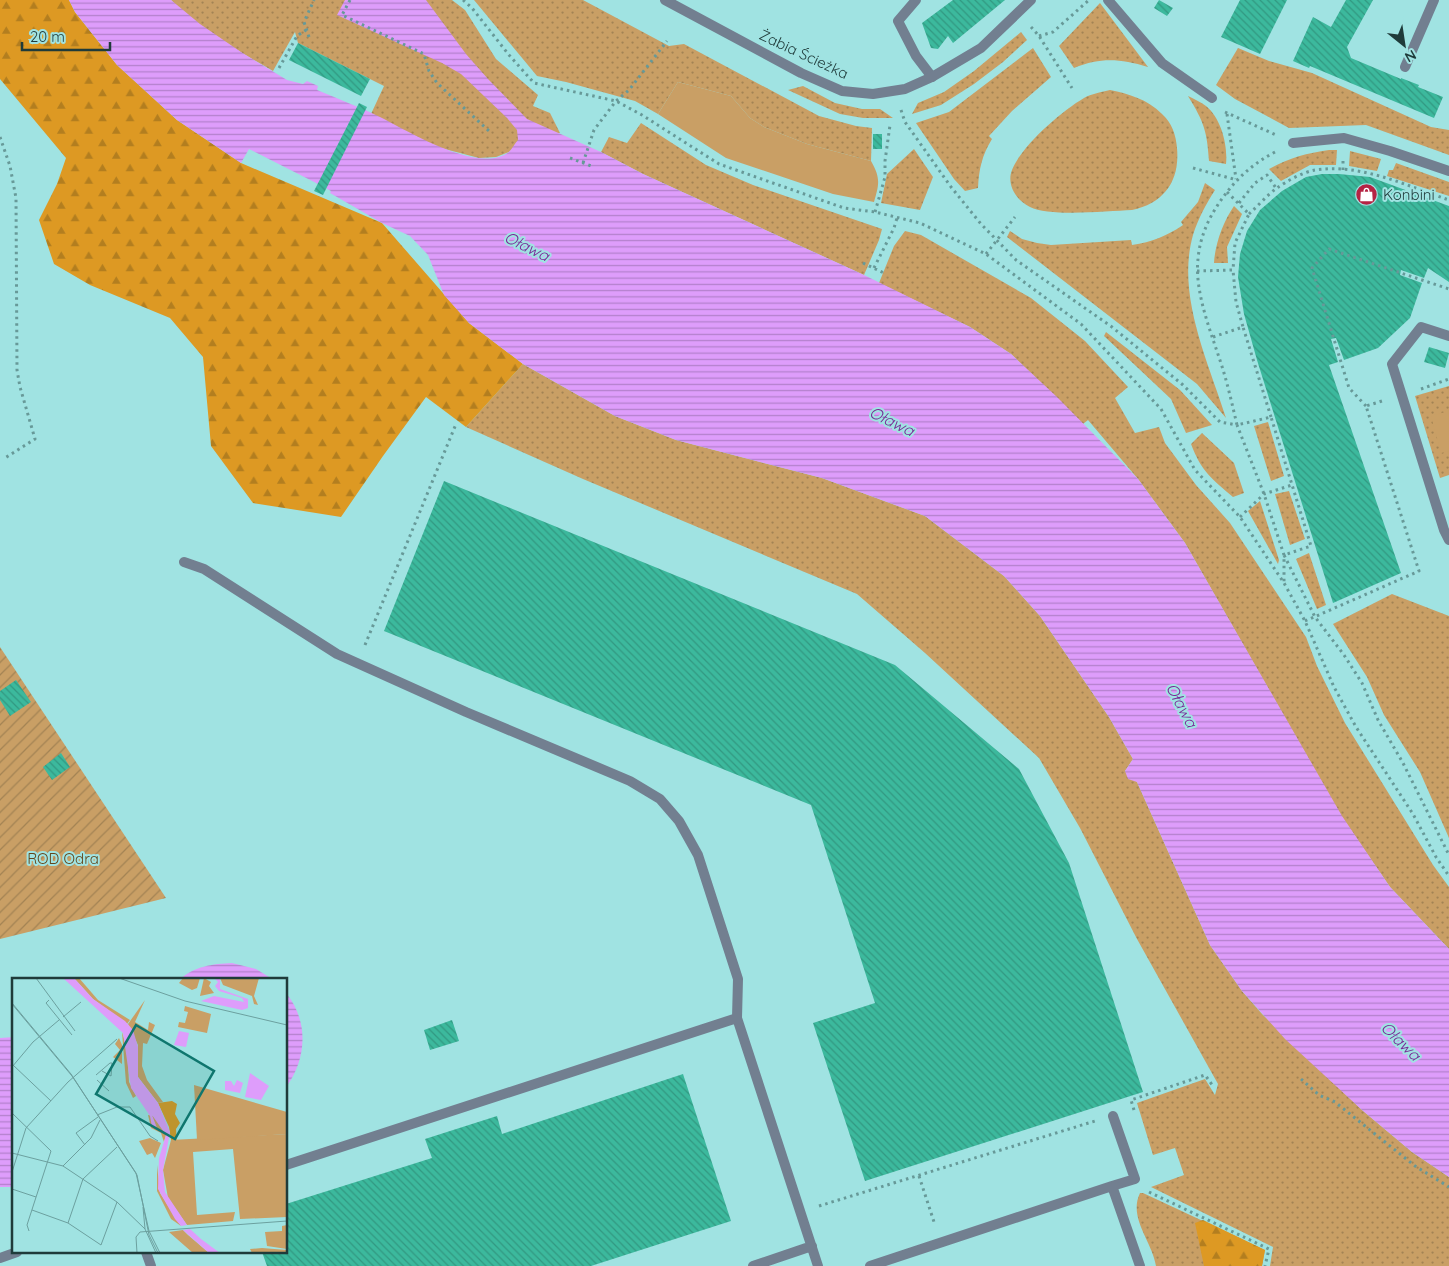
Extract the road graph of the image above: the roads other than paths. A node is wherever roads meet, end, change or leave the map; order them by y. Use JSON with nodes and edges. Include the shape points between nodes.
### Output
{"nodes":[{"id":1,"x":665,"y":0,"type":"edge"},
{"id":2,"x":916,"y":0,"type":"edge"},
{"id":3,"x":1031,"y":0,"type":"edge"},
{"id":4,"x":1108,"y":0,"type":"edge"},
{"id":5,"x":1434,"y":0,"type":"edge"},
{"id":6,"x":1405,"y":68,"type":"dead end"},
{"id":7,"x":932,"y":78,"type":"junction"},
{"id":8,"x":1212,"y":98,"type":"road end"},
{"id":9,"x":1293,"y":142,"type":"road end"},
{"id":10,"x":1449,"y":171,"type":"edge"},
{"id":11,"x":1449,"y":336,"type":"edge"},
{"id":12,"x":1449,"y":540,"type":"edge"},
{"id":13,"x":184,"y":562,"type":"dead end"},
{"id":14,"x":737,"y":1018,"type":"junction"},
{"id":15,"x":1113,"y":1116,"type":"road end"},
{"id":16,"x":288,"y":1164,"type":"edge"},
{"id":17,"x":1112,"y":1186,"type":"junction"},
{"id":18,"x":812,"y":1246,"type":"junction"},
{"id":19,"x":12,"y":1254,"type":"edge"},
{"id":20,"x":147,"y":1254,"type":"edge"},
{"id":21,"x":0,"y":1258,"type":"edge"},
{"id":22,"x":151,"y":1266,"type":"edge"},
{"id":23,"x":753,"y":1266,"type":"edge"},
{"id":24,"x":818,"y":1266,"type":"edge"},
{"id":25,"x":870,"y":1266,"type":"edge"},
{"id":26,"x":1140,"y":1266,"type":"edge"}],
"edges":[{"from":1,"to":7,"type":"street","name":"Żabia Ścieżka","via":[[801,73],[842,91],[873,94],[905,90]]},
{"from":2,"to":7,"type":"street","via":[[898,21]]},
{"from":3,"to":7,"type":"street","name":"Żabia Ścieżka","via":[[981,48]]},
{"from":4,"to":8,"type":"street","via":[[1162,63]]},
{"from":5,"to":6,"type":"street"},
{"from":9,"to":10,"type":"street","via":[[1344,138]]},
{"from":11,"to":12,"type":"street","via":[[1421,327],[1392,364]]},
{"from":13,"to":14,"type":"street","via":[[204,569],[337,654],[630,781],[660,799],[679,820],[698,855],[738,979]]},
{"from":14,"to":16,"type":"street"},
{"from":14,"to":18,"type":"street"},
{"from":15,"to":17,"type":"street","via":[[1135,1179]]},
{"from":17,"to":25,"type":"street"},
{"from":17,"to":26,"type":"street"},
{"from":18,"to":23,"type":"street"},
{"from":18,"to":24,"type":"street"},
{"from":19,"to":21,"type":"street"},
{"from":20,"to":22,"type":"street"}]}
